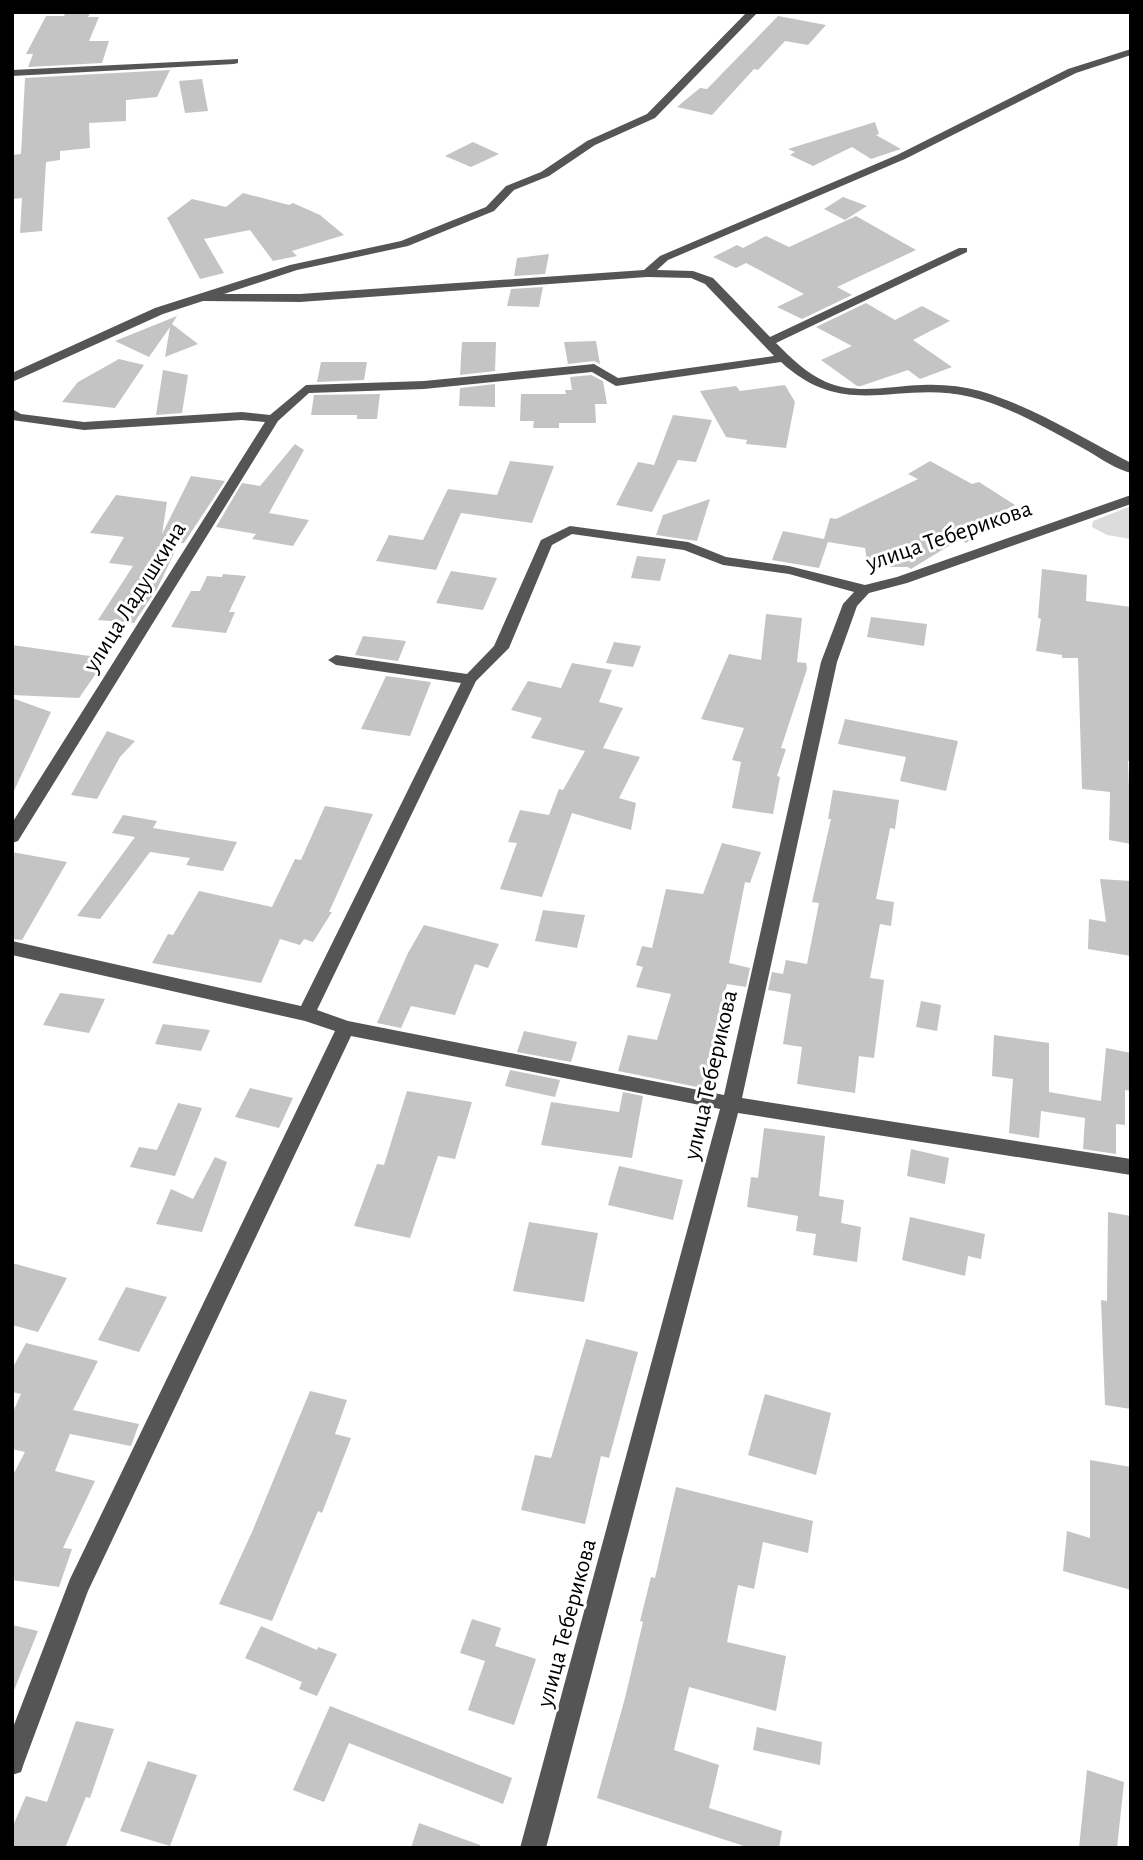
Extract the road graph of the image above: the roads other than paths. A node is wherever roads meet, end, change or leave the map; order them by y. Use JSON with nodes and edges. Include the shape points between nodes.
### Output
{"nodes":[{"id":1,"x":754,"y":12,"type":"edge"},
{"id":2,"x":1131,"y":52,"type":"edge"},
{"id":3,"x":234,"y":61,"type":"dead end"},
{"id":4,"x":12,"y":73,"type":"edge"},
{"id":5,"x":963,"y":250,"type":"dead end"},
{"id":6,"x":647,"y":273,"type":"junction"},
{"id":7,"x":203,"y":297,"type":"junction"},
{"id":8,"x":769,"y":342,"type":"junction"},
{"id":9,"x":786,"y":358,"type":"junction"},
{"id":10,"x":12,"y":379,"type":"edge"},
{"id":11,"x":12,"y":413,"type":"edge"},
{"id":12,"x":273,"y":419,"type":"junction"},
{"id":13,"x":1131,"y":469,"type":"edge"},
{"id":14,"x":1131,"y":499,"type":"edge"},
{"id":15,"x":864,"y":590,"type":"junction"},
{"id":16,"x":336,"y":660,"type":"dead end"},
{"id":17,"x":470,"y":679,"type":"junction"},
{"id":18,"x":12,"y":837,"type":"edge"},
{"id":19,"x":12,"y":948,"type":"edge"},
{"id":20,"x":306,"y":1014,"type":"junction"},
{"id":21,"x":347,"y":1028,"type":"junction"},
{"id":22,"x":731,"y":1104,"type":"junction"},
{"id":23,"x":1131,"y":1167,"type":"edge"},
{"id":24,"x":12,"y":1763,"type":"edge"},
{"id":25,"x":533,"y":1848,"type":"edge"}],
"edges":[{"from":1,"to":7,"type":"street","via":[[651,116],[510,188],[490,209],[404,244],[294,267]]},
{"from":2,"to":6,"type":"street","via":[[1072,71],[901,157],[664,258]]},
{"from":3,"to":4,"type":"street"},
{"from":5,"to":8,"type":"street"},
{"from":6,"to":7,"type":"street","via":[[300,298]]},
{"from":6,"to":8,"type":"street","via":[[693,275],[709,281]]},
{"from":7,"to":10,"type":"street","via":[[119,329]]},
{"from":8,"to":9,"type":"street"},
{"from":9,"to":12,"type":"street","name":"улица Ладушкина","via":[[616,382],[594,368],[424,385],[306,389]]},
{"from":9,"to":13,"type":"street","via":[[821,385],[850,392],[926,387],[980,394]]},
{"from":11,"to":12,"type":"street","via":[[84,425],[242,416]]},
{"from":12,"to":18,"type":"street","name":"улица Ладушкина"},
{"from":14,"to":15,"type":"street","name":"улица Теберикова"},
{"from":15,"to":17,"type":"street","via":[[789,570],[723,561],[669,542],[570,530],[546,543],[501,649]]},
{"from":15,"to":22,"type":"street","name":"улица Теберикова","via":[[850,604],[829,662]]},
{"from":16,"to":17,"type":"street"},
{"from":17,"to":20,"type":"street"},
{"from":19,"to":20,"type":"street"},
{"from":20,"to":21,"type":"street"},
{"from":21,"to":22,"type":"street"},
{"from":21,"to":24,"type":"street","via":[[251,1218],[78,1587]]},
{"from":22,"to":23,"type":"street"},
{"from":22,"to":25,"type":"street","name":"улица Теберикова"}]}
